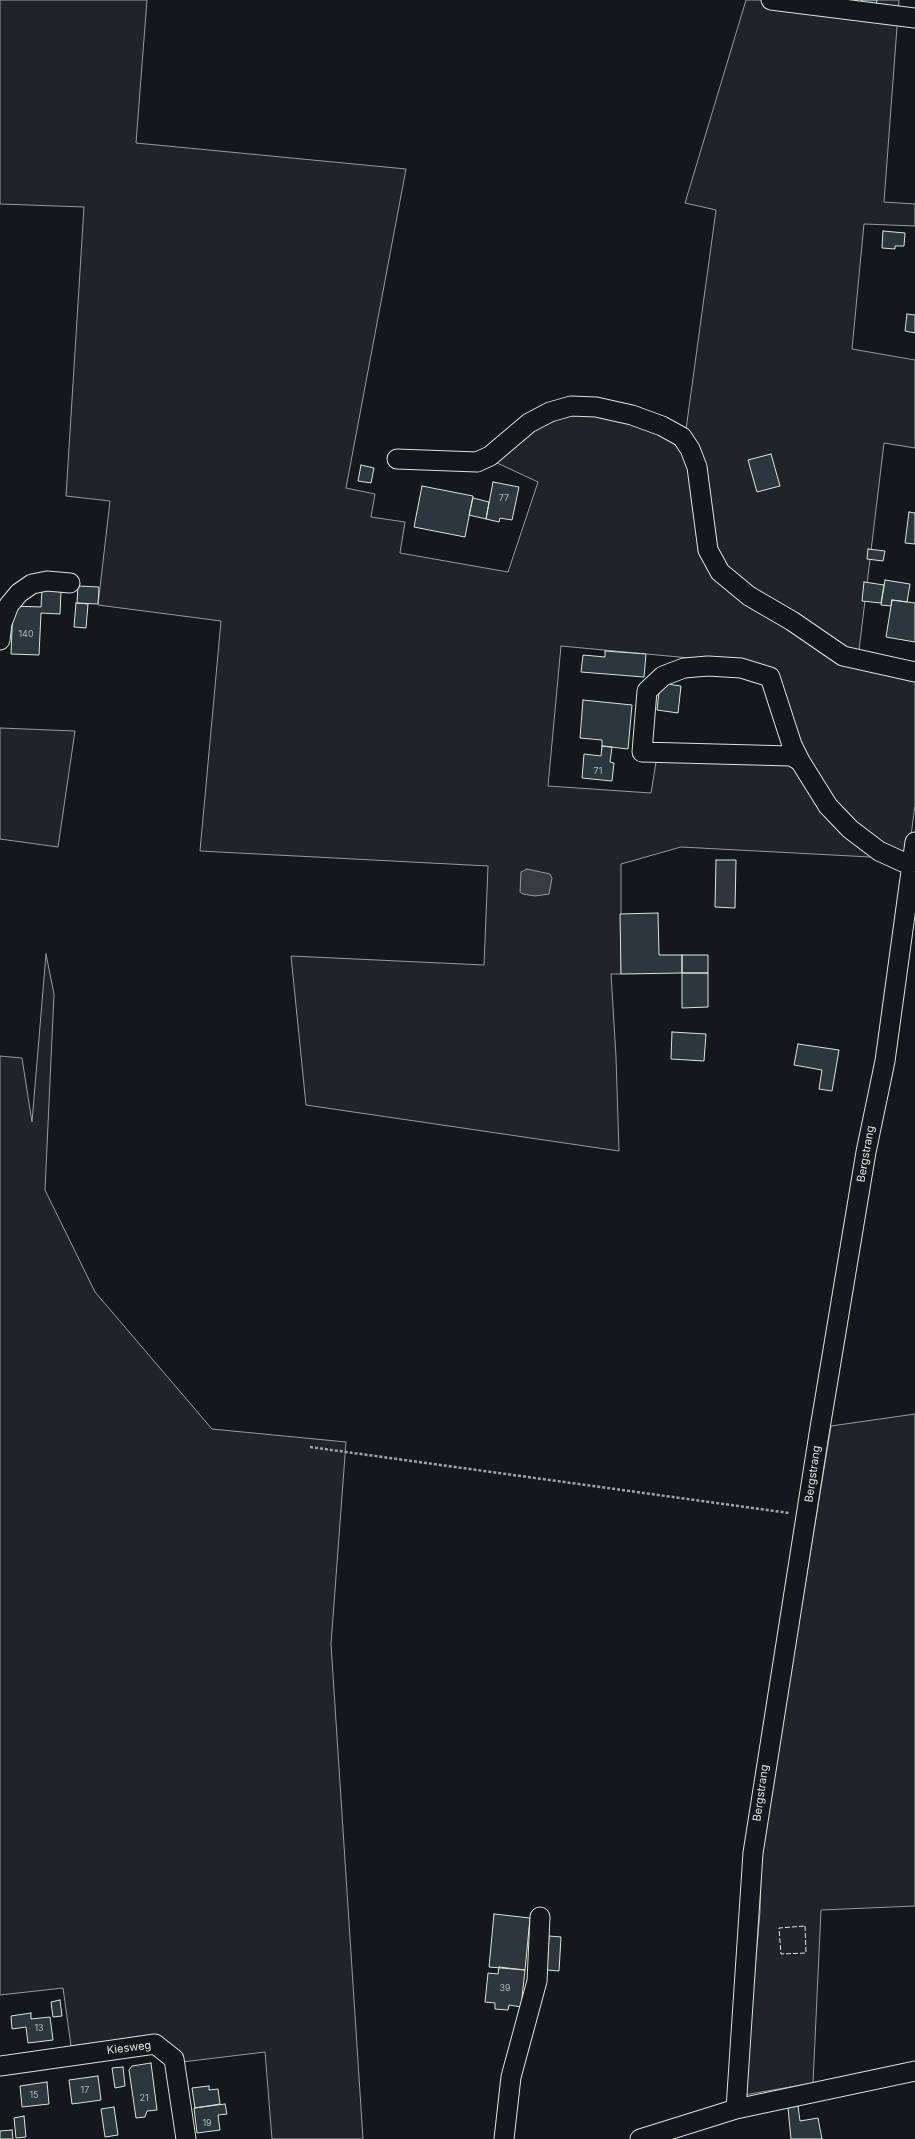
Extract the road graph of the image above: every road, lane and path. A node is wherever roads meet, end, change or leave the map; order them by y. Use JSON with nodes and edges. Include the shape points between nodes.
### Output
{"nodes":[{"id":1,"x":771,"y":0,"type":"edge"},
{"id":2,"x":915,"y":18,"type":"edge"},
{"id":3,"x":397,"y":459,"type":"dead end"},
{"id":4,"x":70,"y":583,"type":"dead end"},
{"id":5,"x":0,"y":640,"type":"edge"},
{"id":6,"x":915,"y":672,"type":"edge"},
{"id":7,"x":800,"y":762,"type":"junction"},
{"id":8,"x":915,"y":842,"type":"edge"},
{"id":9,"x":912,"y":875,"type":"edge"},
{"id":10,"x":310,"y":1447,"type":"dead end"},
{"id":11,"x":807,"y":1514,"type":"junction"},
{"id":12,"x":540,"y":1918,"type":"dead end"},
{"id":13,"x":0,"y":2066,"type":"edge"},
{"id":14,"x":915,"y":2071,"type":"edge"},
{"id":15,"x":736,"y":2109,"type":"junction"},
{"id":16,"x":186,"y":2139,"type":"edge"},
{"id":17,"x":504,"y":2139,"type":"edge"},
{"id":18,"x":640,"y":2139,"type":"edge"}],
"edges":[{"from":1,"to":2,"type":"street"},
{"from":3,"to":6,"type":"street","via":[[477,462],[490,456],[529,423],[550,412],[571,406],[596,407],[632,415],[662,426],[682,437],[690,449],[697,467],[708,550],[720,572],[749,596],[792,620],[843,656]]},
{"from":4,"to":5,"type":"street","via":[[47,581],[32,584],[19,593],[9,605],[2,623]]},
{"from":7,"to":7,"type":"street","via":[[791,756],[774,754],[642,752],[647,691],[662,676],[684,668],[741,668],[770,677]]},
{"from":7,"to":9,"type":"street","via":[[828,806],[850,829],[879,851],[903,862]]},
{"from":8,"to":9,"type":"street","name":"Bergstrang"},
{"from":9,"to":11,"type":"street","name":"Bergstrang","via":[[885,1061],[866,1152]]},
{"from":10,"to":11,"type":"path","via":[[775,1512]]},
{"from":11,"to":15,"type":"street","name":"Bergstrang","via":[[753,1853]]},
{"from":12,"to":17,"type":"street","via":[[537,1981],[511,2077]]},
{"from":13,"to":16,"type":"street","name":"Kiesweg","via":[[155,2044],[174,2060]]},
{"from":14,"to":15,"type":"street"},
{"from":15,"to":18,"type":"street"}]}
